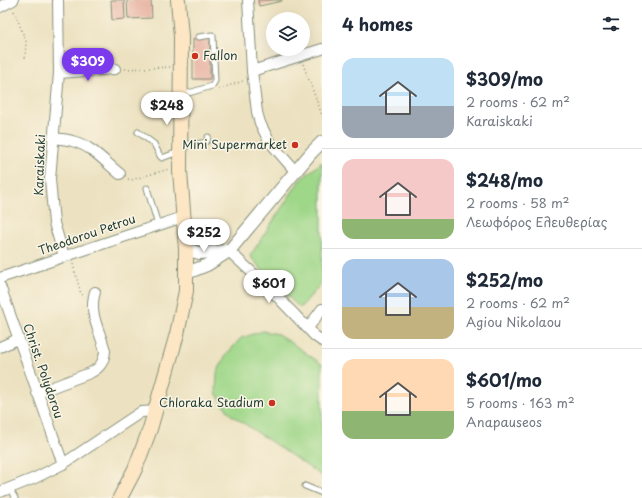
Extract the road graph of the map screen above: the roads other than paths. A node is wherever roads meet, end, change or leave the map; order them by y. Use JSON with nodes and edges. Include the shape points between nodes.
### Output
{"nodes":[{"id":1,"x":58,"y":0,"type":"edge"},
{"id":2,"x":178,"y":0,"type":"edge"},
{"id":3,"x":248,"y":0,"type":"edge"},
{"id":4,"x":11,"y":1,"type":"edge"},
{"id":5,"x":0,"y":7,"type":"edge"},
{"id":6,"x":199,"y":37,"type":"dead end"},
{"id":7,"x":322,"y":49,"type":"edge"},
{"id":8,"x":115,"y":69,"type":"road end"},
{"id":9,"x":252,"y":71,"type":"junction"},
{"id":10,"x":59,"y":73,"type":"junction"},
{"id":11,"x":181,"y":96,"type":"junction"},
{"id":12,"x":138,"y":132,"type":"dead end"},
{"id":13,"x":208,"y":137,"type":"dead end"},
{"id":14,"x":53,"y":138,"type":"junction"},
{"id":15,"x":322,"y":142,"type":"edge"},
{"id":16,"x":180,"y":148,"type":"junction"},
{"id":17,"x":295,"y":172,"type":"junction"},
{"id":18,"x":120,"y":174,"type":"road end"},
{"id":19,"x":147,"y":188,"type":"dead end"},
{"id":20,"x":183,"y":217,"type":"junction"},
{"id":21,"x":158,"y":225,"type":"junction"},
{"id":22,"x":186,"y":249,"type":"junction"},
{"id":23,"x":229,"y":251,"type":"junction"},
{"id":24,"x":68,"y":255,"type":"junction"},
{"id":25,"x":187,"y":273,"type":"junction"},
{"id":26,"x":0,"y":278,"type":"edge"},
{"id":27,"x":0,"y":286,"type":"edge"},
{"id":28,"x":93,"y":296,"type":"road end"},
{"id":29,"x":322,"y":310,"type":"edge"},
{"id":30,"x":308,"y":328,"type":"junction"},
{"id":31,"x":18,"y":339,"type":"junction"},
{"id":32,"x":322,"y":341,"type":"edge"},
{"id":33,"x":0,"y":347,"type":"edge"},
{"id":34,"x":37,"y":394,"type":"junction"},
{"id":35,"x":156,"y":411,"type":"junction"},
{"id":36,"x":63,"y":464,"type":"junction"},
{"id":37,"x":304,"y":486,"type":"dead end"},
{"id":38,"x":4,"y":490,"type":"edge"},
{"id":39,"x":322,"y":493,"type":"edge"},
{"id":40,"x":15,"y":498,"type":"edge"},
{"id":41,"x":120,"y":498,"type":"edge"}],
"edges":[{"from":1,"to":10,"type":"street","name":"Karaiskaki"},
{"from":2,"to":11,"type":"main road"},
{"from":3,"to":9,"type":"street"},
{"from":4,"to":5,"type":"street"},
{"from":6,"to":11,"type":"lane","via":[[213,36],[215,80],[212,86]]},
{"from":7,"to":9,"type":"street"},
{"from":8,"to":10,"type":"street"},
{"from":9,"to":17,"type":"street","via":[[256,106],[262,128],[269,141]]},
{"from":10,"to":14,"type":"street","name":"Karaiskaki"},
{"from":11,"to":16,"type":"main road"},
{"from":12,"to":16,"type":"lane","via":[[154,144],[162,158]]},
{"from":13,"to":16,"type":"lane","via":[[207,141],[202,143]]},
{"from":14,"to":18,"type":"street","via":[[71,140],[86,147]]},
{"from":14,"to":24,"type":"street","name":"Karaiskaki","via":[[51,196],[56,228]]},
{"from":15,"to":17,"type":"street"},
{"from":16,"to":20,"type":"main road"},
{"from":17,"to":23,"type":"street"},
{"from":19,"to":21,"type":"lane"},
{"from":20,"to":21,"type":"street","name":"Theodorou Petrou"},
{"from":20,"to":22,"type":"main road"},
{"from":21,"to":24,"type":"street","name":"Theodorou Petrou"},
{"from":22,"to":23,"type":"street","via":[[199,253]]},
{"from":22,"to":25,"type":"main road"},
{"from":23,"to":25,"type":"street","via":[[207,265]]},
{"from":23,"to":30,"type":"street"},
{"from":24,"to":26,"type":"street","name":"Theodorou Petrou"},
{"from":25,"to":35,"type":"main road","via":[[185,302]]},
{"from":27,"to":31,"type":"street","name":"Christ. Polydorou"},
{"from":28,"to":34,"type":"street","via":[[94,316],[105,351],[102,364],[90,373]]},
{"from":29,"to":30,"type":"street"},
{"from":30,"to":32,"type":"street"},
{"from":31,"to":33,"type":"street"},
{"from":31,"to":34,"type":"street","name":"Christ. Polydorou"},
{"from":34,"to":36,"type":"street","name":"Christ. Polydorou"},
{"from":35,"to":36,"type":"street","via":[[145,411],[137,415]]},
{"from":35,"to":41,"type":"main road","via":[[135,469]]},
{"from":36,"to":38,"type":"street"},
{"from":37,"to":39,"type":"lane"},
{"from":38,"to":40,"type":"lane"}]}
